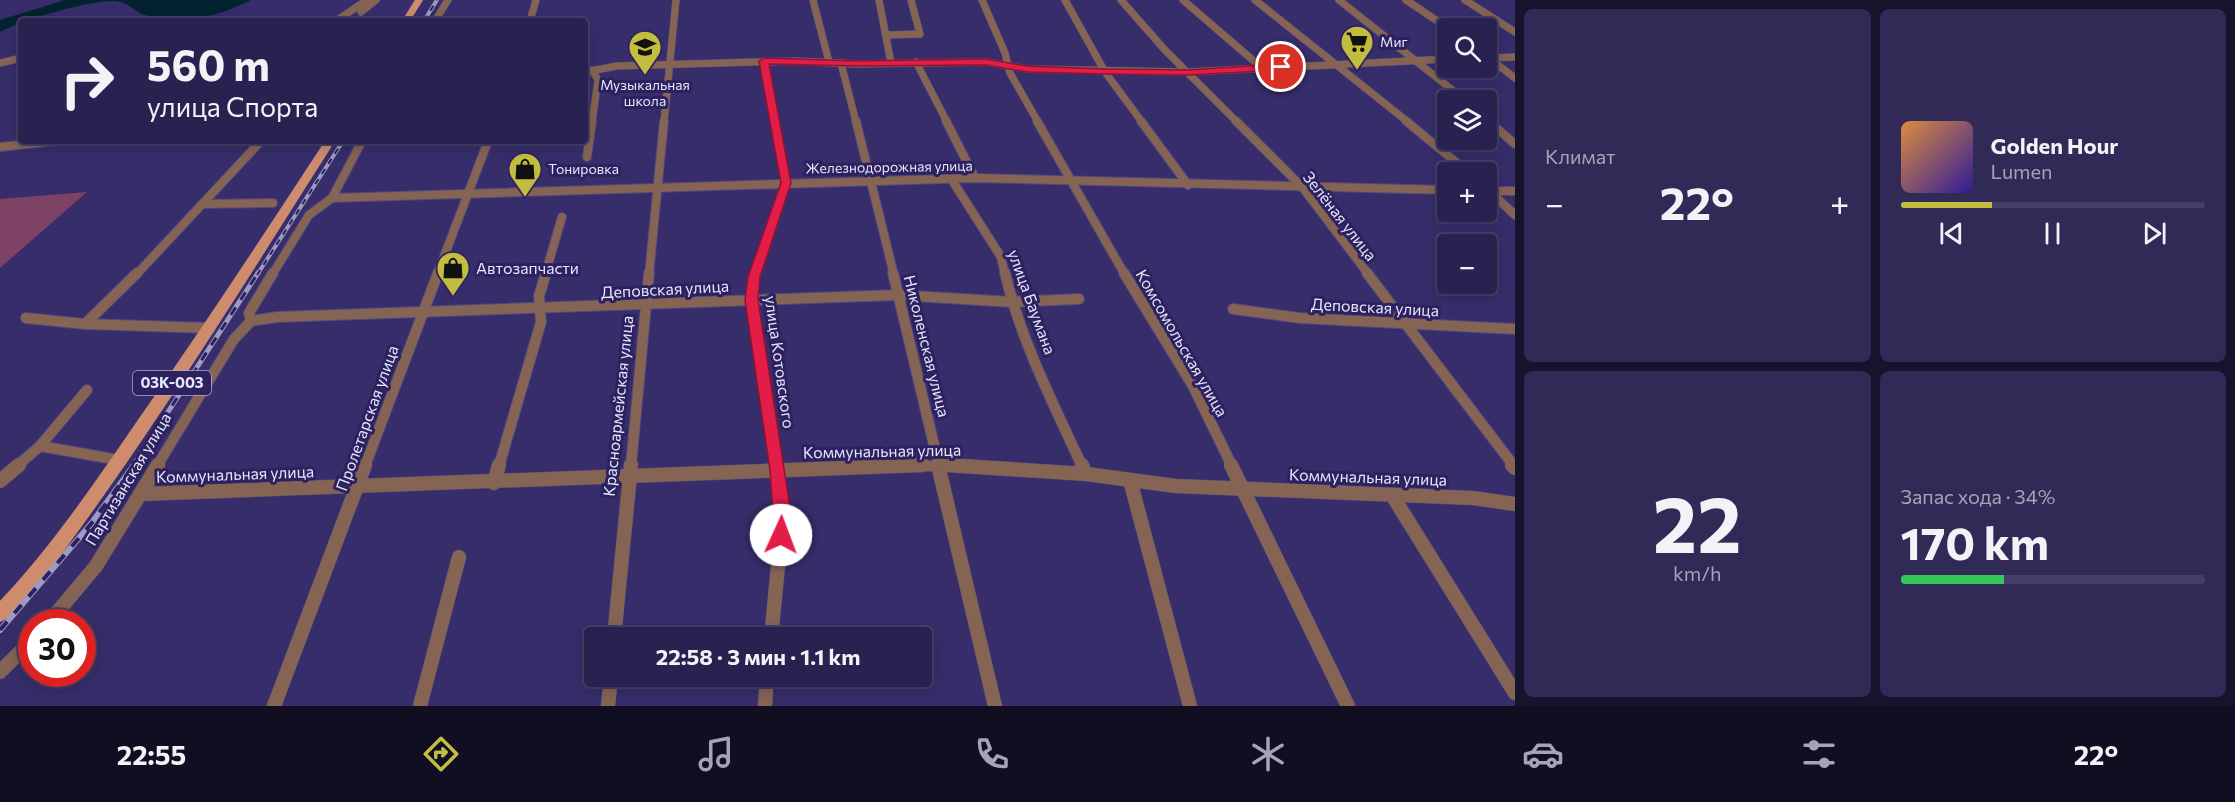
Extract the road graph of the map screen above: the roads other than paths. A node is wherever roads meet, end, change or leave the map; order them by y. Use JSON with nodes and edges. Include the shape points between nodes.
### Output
{"nodes":[{"id":1,"x":367,"y":0,"type":"edge"},
{"id":2,"x":376,"y":0,"type":"edge"},
{"id":3,"x":419,"y":0,"type":"edge"},
{"id":4,"x":448,"y":0,"type":"edge"},
{"id":5,"x":536,"y":0,"type":"edge"},
{"id":6,"x":676,"y":0,"type":"edge"},
{"id":7,"x":813,"y":0,"type":"edge"},
{"id":8,"x":879,"y":0,"type":"edge"},
{"id":9,"x":911,"y":0,"type":"edge"},
{"id":10,"x":982,"y":0,"type":"edge"},
{"id":11,"x":1065,"y":0,"type":"edge"},
{"id":12,"x":1121,"y":0,"type":"edge"},
{"id":13,"x":1183,"y":0,"type":"edge"},
{"id":14,"x":1255,"y":0,"type":"edge"},
{"id":15,"x":1339,"y":0,"type":"edge"},
{"id":16,"x":1406,"y":0,"type":"edge"},
{"id":17,"x":1465,"y":0,"type":"edge"},
{"id":18,"x":361,"y":12,"type":"dead end"},
{"id":19,"x":340,"y":18,"type":"edge"},
{"id":20,"x":408,"y":18,"type":"edge"},
{"id":21,"x":437,"y":18,"type":"edge"},
{"id":22,"x":531,"y":18,"type":"edge"},
{"id":23,"x":1437,"y":21,"type":"edge"},
{"id":24,"x":1515,"y":32,"type":"edge"},
{"id":25,"x":887,"y":35,"type":"junction"},
{"id":26,"x":1497,"y":57,"type":"edge"},
{"id":27,"x":1515,"y":57,"type":"edge"},
{"id":28,"x":18,"y":59,"type":"edge"},
{"id":29,"x":1418,"y":60,"type":"junction"},
{"id":30,"x":1437,"y":60,"type":"edge"},
{"id":31,"x":764,"y":61,"type":"junction"},
{"id":32,"x":916,"y":62,"type":"junction"},
{"id":33,"x":0,"y":63,"type":"edge"},
{"id":34,"x":670,"y":63,"type":"junction"},
{"id":35,"x":835,"y":63,"type":"junction"},
{"id":36,"x":891,"y":63,"type":"junction"},
{"id":37,"x":1337,"y":63,"type":"junction"},
{"id":38,"x":1008,"y":64,"type":"junction"},
{"id":39,"x":1497,"y":64,"type":"edge"},
{"id":40,"x":1262,"y":68,"type":"junction"},
{"id":41,"x":588,"y":71,"type":"edge"},
{"id":42,"x":1105,"y":72,"type":"junction"},
{"id":43,"x":1188,"y":72,"type":"junction"},
{"id":44,"x":1515,"y":78,"type":"edge"},
{"id":45,"x":1453,"y":90,"type":"edge"},
{"id":46,"x":1497,"y":128,"type":"edge"},
{"id":47,"x":28,"y":144,"type":"edge"},
{"id":48,"x":258,"y":144,"type":"edge"},
{"id":49,"x":328,"y":144,"type":"edge"},
{"id":50,"x":360,"y":144,"type":"edge"},
{"id":51,"x":487,"y":144,"type":"edge"},
{"id":52,"x":1515,"y":144,"type":"edge"},
{"id":53,"x":0,"y":147,"type":"edge"},
{"id":54,"x":587,"y":157,"type":"dead end"},
{"id":55,"x":1456,"y":162,"type":"edge"},
{"id":56,"x":975,"y":178,"type":"junction"},
{"id":57,"x":1070,"y":179,"type":"junction"},
{"id":58,"x":952,"y":180,"type":"junction"},
{"id":59,"x":786,"y":183,"type":"junction"},
{"id":60,"x":872,"y":183,"type":"junction"},
{"id":61,"x":1188,"y":185,"type":"junction"},
{"id":62,"x":657,"y":186,"type":"junction"},
{"id":63,"x":1303,"y":188,"type":"junction"},
{"id":64,"x":1437,"y":190,"type":"edge"},
{"id":65,"x":1497,"y":190,"type":"edge"},
{"id":66,"x":1515,"y":191,"type":"edge"},
{"id":67,"x":469,"y":192,"type":"junction"},
{"id":68,"x":332,"y":198,"type":"junction"},
{"id":69,"x":1497,"y":198,"type":"edge"},
{"id":70,"x":273,"y":202,"type":"dead end"},
{"id":71,"x":202,"y":204,"type":"junction"},
{"id":72,"x":1515,"y":215,"type":"edge"},
{"id":73,"x":562,"y":217,"type":"dead end"},
{"id":74,"x":897,"y":295,"type":"junction"},
{"id":75,"x":1079,"y":299,"type":"dead end"},
{"id":76,"x":751,"y":300,"type":"junction"},
{"id":77,"x":1012,"y":302,"type":"junction"},
{"id":78,"x":646,"y":305,"type":"junction"},
{"id":79,"x":540,"y":309,"type":"junction"},
{"id":80,"x":1233,"y":309,"type":"dead end"},
{"id":81,"x":423,"y":313,"type":"junction"},
{"id":82,"x":26,"y":318,"type":"dead end"},
{"id":83,"x":251,"y":321,"type":"junction"},
{"id":84,"x":85,"y":324,"type":"junction"},
{"id":85,"x":1405,"y":324,"type":"junction"},
{"id":86,"x":210,"y":328,"type":"junction"},
{"id":87,"x":1515,"y":329,"type":"edge"},
{"id":88,"x":87,"y":390,"type":"dead end"},
{"id":89,"x":40,"y":446,"type":"junction"},
{"id":90,"x":119,"y":460,"type":"junction"},
{"id":91,"x":939,"y":464,"type":"junction"},
{"id":92,"x":1515,"y":468,"type":"edge"},
{"id":93,"x":778,"y":470,"type":"junction"},
{"id":94,"x":1086,"y":474,"type":"junction"},
{"id":95,"x":629,"y":476,"type":"junction"},
{"id":96,"x":1130,"y":480,"type":"junction"},
{"id":97,"x":0,"y":482,"type":"edge"},
{"id":98,"x":494,"y":483,"type":"junction"},
{"id":99,"x":359,"y":485,"type":"junction"},
{"id":100,"x":1245,"y":489,"type":"junction"},
{"id":101,"x":141,"y":494,"type":"junction"},
{"id":102,"x":1392,"y":495,"type":"junction"},
{"id":103,"x":1515,"y":504,"type":"edge"},
{"id":104,"x":459,"y":557,"type":"dead end"},
{"id":105,"x":60,"y":609,"type":"edge"},
{"id":106,"x":0,"y":614,"type":"edge"},
{"id":107,"x":615,"y":627,"type":"edge"},
{"id":108,"x":772,"y":627,"type":"edge"},
{"id":109,"x":18,"y":654,"type":"edge"},
{"id":110,"x":0,"y":672,"type":"edge"},
{"id":111,"x":610,"y":687,"type":"edge"},
{"id":112,"x":767,"y":687,"type":"edge"},
{"id":113,"x":1515,"y":693,"type":"edge"},
{"id":114,"x":274,"y":706,"type":"edge"},
{"id":115,"x":420,"y":706,"type":"edge"},
{"id":116,"x":608,"y":706,"type":"edge"},
{"id":117,"x":765,"y":706,"type":"edge"},
{"id":118,"x":995,"y":706,"type":"edge"},
{"id":119,"x":1190,"y":706,"type":"edge"},
{"id":120,"x":1348,"y":706,"type":"edge"}],
"edges":[{"from":1,"to":19,"type":"street"},
{"from":2,"to":18,"type":"street"},
{"from":3,"to":20,"type":"main road"},
{"from":4,"to":21,"type":"street"},
{"from":5,"to":22,"type":"street"},
{"from":6,"to":34,"type":"street","name":"Красноармейская улица"},
{"from":7,"to":35,"type":"street","name":"Николенская улица"},
{"from":8,"to":25,"type":"street"},
{"from":9,"to":25,"type":"street","via":[[920,34]]},
{"from":10,"to":38,"type":"street","name":"Комсомольская улица"},
{"from":11,"to":42,"type":"street"},
{"from":12,"to":43,"type":"street","name":"Зелёная улица"},
{"from":13,"to":40,"type":"street"},
{"from":14,"to":37,"type":"street"},
{"from":15,"to":29,"type":"street"},
{"from":16,"to":23,"type":"street"},
{"from":17,"to":24,"type":"street"},
{"from":25,"to":36,"type":"street"},
{"from":26,"to":27,"type":"street"},
{"from":28,"to":33,"type":"street"},
{"from":29,"to":30,"type":"street"},
{"from":29,"to":37,"type":"street"},
{"from":29,"to":45,"type":"street"},
{"from":31,"to":34,"type":"street"},
{"from":31,"to":35,"type":"street"},
{"from":31,"to":59,"type":"street","name":"улица Котовского"},
{"from":32,"to":36,"type":"street"},
{"from":32,"to":38,"type":"street"},
{"from":32,"to":56,"type":"street"},
{"from":34,"to":41,"type":"street"},
{"from":34,"to":62,"type":"street","name":"Красноармейская улица"},
{"from":35,"to":36,"type":"street"},
{"from":35,"to":60,"type":"street","name":"Николенская улица"},
{"from":37,"to":40,"type":"street"},
{"from":37,"to":55,"type":"street"},
{"from":38,"to":42,"type":"street","via":[[1027,69]]},
{"from":38,"to":57,"type":"street","name":"Комсомольская улица"},
{"from":39,"to":44,"type":"street"},
{"from":40,"to":43,"type":"street"},
{"from":41,"to":54,"type":"street","via":[[598,80]]},
{"from":42,"to":43,"type":"street"},
{"from":42,"to":61,"type":"street"},
{"from":43,"to":63,"type":"street","name":"Зелёная улица"},
{"from":46,"to":52,"type":"street"},
{"from":47,"to":53,"type":"street"},
{"from":48,"to":71,"type":"street"},
{"from":49,"to":86,"type":"main road","name":"Партизанская улица","number":"03К-003"},
{"from":50,"to":68,"type":"street","name":"Партизанская улица"},
{"from":51,"to":67,"type":"street","name":"Пролетарская улица"},
{"from":56,"to":57,"type":"street","name":"Железнодорожная улица"},
{"from":56,"to":58,"type":"street","name":"Железнодорожная улица"},
{"from":57,"to":61,"type":"street","name":"Железнодорожная улица"},
{"from":57,"to":100,"type":"street","name":"Комсомольская улица","via":[[1193,387]]},
{"from":58,"to":60,"type":"street","name":"Железнодорожная улица"},
{"from":58,"to":77,"type":"street","name":"улица Баумана","via":[[1001,257]]},
{"from":59,"to":60,"type":"street","name":"Железнодорожная улица"},
{"from":59,"to":62,"type":"street","name":"Железнодорожная улица"},
{"from":59,"to":76,"type":"street","name":"улица Котовского","via":[[754,277]]},
{"from":60,"to":74,"type":"street","name":"Николенская улица"},
{"from":61,"to":63,"type":"street","name":"Железнодорожная улица"},
{"from":62,"to":67,"type":"street","name":"Железнодорожная улица"},
{"from":62,"to":78,"type":"street","name":"Красноармейская улица"},
{"from":63,"to":64,"type":"street","name":"Железнодорожная улица"},
{"from":63,"to":85,"type":"street","name":"Зелёная улица"},
{"from":65,"to":66,"type":"street"},
{"from":67,"to":68,"type":"street","name":"Железнодорожная улица"},
{"from":67,"to":81,"type":"street","name":"Пролетарская улица"},
{"from":68,"to":83,"type":"street","name":"Партизанская улица","via":[[309,215],[253,305]]},
{"from":69,"to":72,"type":"street"},
{"from":70,"to":71,"type":"street"},
{"from":71,"to":84,"type":"street"},
{"from":73,"to":79,"type":"street","via":[[539,296]]},
{"from":74,"to":76,"type":"street","name":"Деповская улица"},
{"from":74,"to":77,"type":"street","name":"Деповская улица"},
{"from":74,"to":91,"type":"street","name":"Николенская улица"},
{"from":75,"to":77,"type":"street","name":"Деповская улица"},
{"from":76,"to":78,"type":"street","name":"Деповская улица"},
{"from":76,"to":93,"type":"street","name":"улица Котовского"},
{"from":77,"to":94,"type":"street","name":"улица Баумана"},
{"from":78,"to":79,"type":"street","name":"Деповская улица"},
{"from":78,"to":95,"type":"street","name":"Красноармейская улица"},
{"from":79,"to":81,"type":"street","name":"Деповская улица"},
{"from":79,"to":98,"type":"street","via":[[541,322]]},
{"from":80,"to":85,"type":"street","name":"Деповская улица","via":[[1300,318]]},
{"from":81,"to":83,"type":"street","name":"Деповская улица"},
{"from":81,"to":99,"type":"street","name":"Пролетарская улица"},
{"from":82,"to":84,"type":"street"},
{"from":83,"to":101,"type":"street","name":"Партизанская улица","via":[[234,339]]},
{"from":84,"to":86,"type":"street"},
{"from":85,"to":87,"type":"street","name":"Деповская улица"},
{"from":85,"to":92,"type":"street","name":"Зелёная улица"},
{"from":86,"to":90,"type":"main road","name":"Партизанская улица","number":"03К-003"},
{"from":88,"to":89,"type":"street"},
{"from":89,"to":90,"type":"street"},
{"from":89,"to":97,"type":"street"},
{"from":90,"to":106,"type":"main road","name":"Партизанская улица","number":"03К-003","via":[[30,583]]},
{"from":91,"to":93,"type":"street","name":"Коммунальная улица"},
{"from":91,"to":94,"type":"street","name":"Коммунальная улица"},
{"from":91,"to":118,"type":"street","name":"Николенская улица"},
{"from":93,"to":95,"type":"street","name":"Коммунальная улица"},
{"from":93,"to":108,"type":"street","name":"улица Котовского","via":[[783,514]]},
{"from":94,"to":96,"type":"street","name":"Коммунальная улица"},
{"from":95,"to":98,"type":"street","name":"Коммунальная улица"},
{"from":95,"to":107,"type":"street","name":"Красноармейская улица"},
{"from":96,"to":100,"type":"street","name":"Коммунальная улица"},
{"from":96,"to":119,"type":"street"},
{"from":98,"to":99,"type":"street","name":"Коммунальная улица"},
{"from":99,"to":101,"type":"street","name":"Коммунальная улица"},
{"from":99,"to":114,"type":"street","name":"Пролетарская улица"},
{"from":100,"to":102,"type":"street","name":"Коммунальная улица"},
{"from":100,"to":120,"type":"street","name":"Комсомольская улица"},
{"from":101,"to":105,"type":"street","name":"Партизанская улица","via":[[96,567]]},
{"from":102,"to":103,"type":"street","name":"Коммунальная улица"},
{"from":102,"to":113,"type":"street"},
{"from":104,"to":115,"type":"street"},
{"from":109,"to":110,"type":"street"},
{"from":111,"to":116,"type":"street"},
{"from":112,"to":117,"type":"street"}]}
